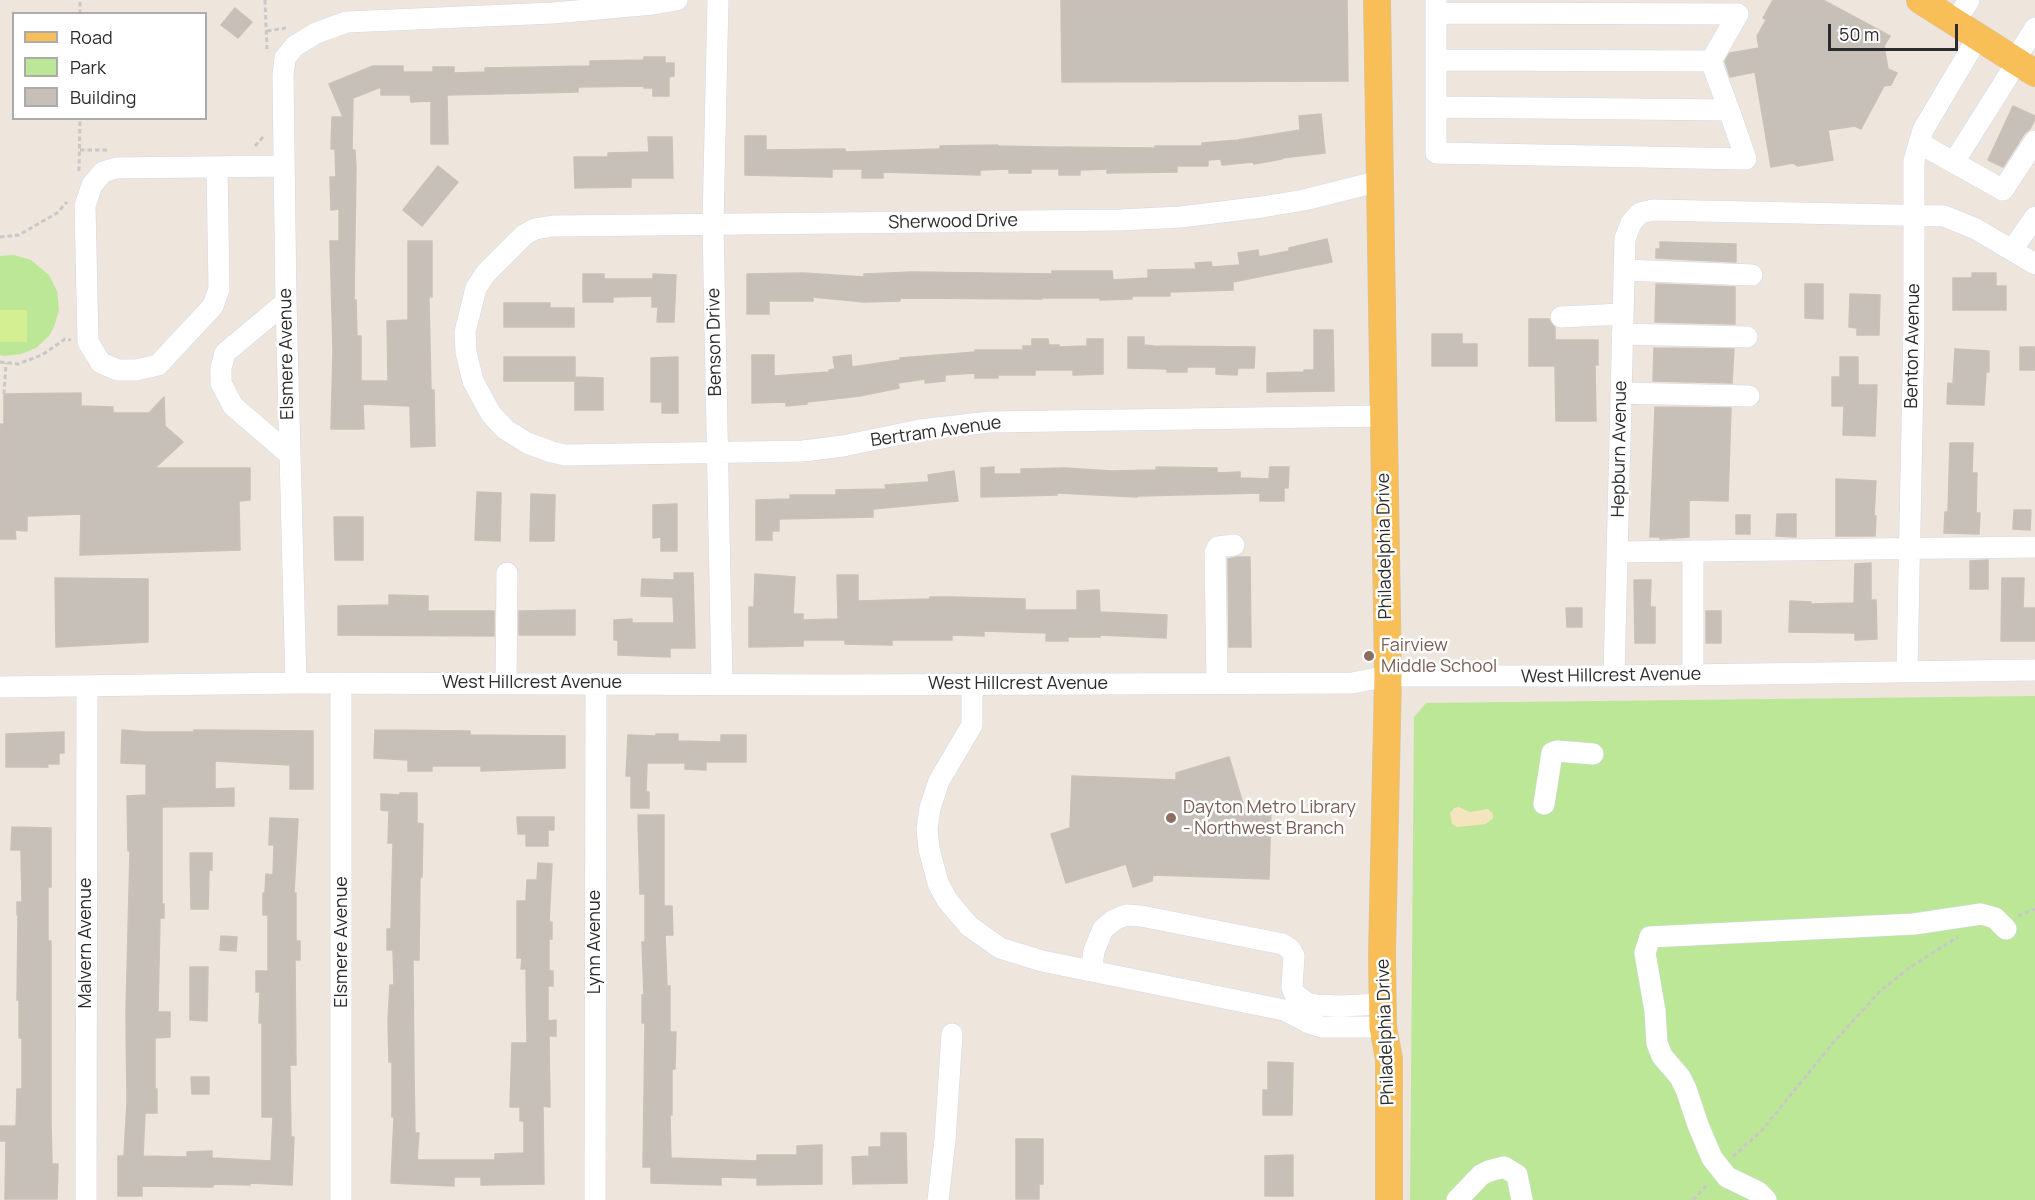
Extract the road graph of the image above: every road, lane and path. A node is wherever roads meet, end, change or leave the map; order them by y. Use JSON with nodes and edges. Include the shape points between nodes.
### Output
{"nodes":[{"id":1,"x":265,"y":0,"type":"edge"},
{"id":2,"x":677,"y":0,"type":"edge"},
{"id":3,"x":718,"y":0,"type":"edge"},
{"id":4,"x":1377,"y":0,"type":"edge"},
{"id":5,"x":1920,"y":0,"type":"edge"},
{"id":6,"x":1436,"y":6,"type":"edge"},
{"id":7,"x":1633,"y":7,"type":"edge"},
{"id":8,"x":1743,"y":7,"type":"edge"},
{"id":9,"x":1962,"y":11,"type":"edge"},
{"id":10,"x":2035,"y":28,"type":"edge"},
{"id":11,"x":1978,"y":37,"type":"junction"},
{"id":12,"x":267,"y":52,"type":"dead end"},
{"id":13,"x":1436,"y":60,"type":"junction"},
{"id":14,"x":1711,"y":61,"type":"junction"},
{"id":15,"x":2022,"y":65,"type":"edge"},
{"id":16,"x":1436,"y":107,"type":"junction"},
{"id":17,"x":1729,"y":110,"type":"junction"},
{"id":18,"x":80,"y":120,"type":"edge"},
{"id":19,"x":269,"y":129,"type":"dead end"},
{"id":20,"x":2035,"y":141,"type":"edge"},
{"id":21,"x":1919,"y":143,"type":"junction"},
{"id":22,"x":245,"y":146,"type":"dead end"},
{"id":23,"x":80,"y":150,"type":"junction"},
{"id":24,"x":115,"y":150,"type":"dead end"},
{"id":25,"x":1954,"y":162,"type":"junction"},
{"id":26,"x":284,"y":166,"type":"junction"},
{"id":27,"x":217,"y":167,"type":"junction"},
{"id":28,"x":76,"y":178,"type":"dead end"},
{"id":29,"x":1380,"y":181,"type":"junction"},
{"id":30,"x":70,"y":198,"type":"dead end"},
{"id":31,"x":1914,"y":215,"type":"junction"},
{"id":32,"x":2035,"y":218,"type":"edge"},
{"id":33,"x":713,"y":224,"type":"junction"},
{"id":34,"x":524,"y":235,"type":"joint"},
{"id":35,"x":0,"y":237,"type":"edge"},
{"id":36,"x":2012,"y":250,"type":"junction"},
{"id":37,"x":2035,"y":264,"type":"edge"},
{"id":38,"x":1624,"y":270,"type":"junction"},
{"id":39,"x":1752,"y":275,"type":"dead end"},
{"id":40,"x":286,"y":302,"type":"junction"},
{"id":41,"x":1561,"y":317,"type":"dead end"},
{"id":42,"x":1623,"y":324,"type":"junction"},
{"id":43,"x":1747,"y":337,"type":"dead end"},
{"id":44,"x":88,"y":342,"type":"junction"},
{"id":45,"x":0,"y":362,"type":"edge"},
{"id":46,"x":6,"y":363,"type":"junction"},
{"id":47,"x":1621,"y":393,"type":"junction"},
{"id":48,"x":4,"y":394,"type":"dead end"},
{"id":49,"x":1749,"y":396,"type":"dead end"},
{"id":50,"x":1383,"y":416,"type":"junction"},
{"id":51,"x":717,"y":453,"type":"junction"},
{"id":52,"x":289,"y":454,"type":"junction"},
{"id":53,"x":1234,"y":544,"type":"dead end"},
{"id":54,"x":2035,"y":547,"type":"edge"},
{"id":55,"x":1909,"y":548,"type":"junction"},
{"id":56,"x":1692,"y":551,"type":"junction"},
{"id":57,"x":1617,"y":552,"type":"junction"},
{"id":58,"x":507,"y":573,"type":"dead end"},
{"id":59,"x":2035,"y":670,"type":"edge"},
{"id":60,"x":1907,"y":671,"type":"junction"},
{"id":61,"x":1693,"y":675,"type":"junction"},
{"id":62,"x":1388,"y":676,"type":"junction"},
{"id":63,"x":1614,"y":676,"type":"junction"},
{"id":64,"x":1217,"y":682,"type":"junction"},
{"id":65,"x":296,"y":683,"type":"junction"},
{"id":66,"x":341,"y":683,"type":"junction"},
{"id":67,"x":506,"y":683,"type":"junction"},
{"id":68,"x":596,"y":683,"type":"junction"},
{"id":69,"x":722,"y":683,"type":"junction"},
{"id":70,"x":972,"y":684,"type":"junction"},
{"id":71,"x":87,"y":686,"type":"junction"},
{"id":72,"x":0,"y":687,"type":"edge"},
{"id":73,"x":1593,"y":754,"type":"dead end"},
{"id":74,"x":1544,"y":804,"type":"dead end"},
{"id":75,"x":2035,"y":909,"type":"edge"},
{"id":76,"x":2009,"y":924,"type":"joint"},
{"id":77,"x":1961,"y":936,"type":"dead end"},
{"id":78,"x":1091,"y":971,"type":"junction"},
{"id":79,"x":1300,"y":1008,"type":"junction"},
{"id":80,"x":1383,"y":1015,"type":"junction"},
{"id":81,"x":952,"y":1034,"type":"dead end"},
{"id":82,"x":1729,"y":1162,"type":"dead end"},
{"id":83,"x":1708,"y":1184,"type":"dead end"},
{"id":84,"x":86,"y":1200,"type":"edge"},
{"id":85,"x":341,"y":1200,"type":"edge"},
{"id":86,"x":595,"y":1200,"type":"edge"},
{"id":87,"x":938,"y":1200,"type":"edge"},
{"id":88,"x":1389,"y":1200,"type":"edge"},
{"id":89,"x":1457,"y":1200,"type":"edge"},
{"id":90,"x":1522,"y":1200,"type":"edge"},
{"id":91,"x":1693,"y":1200,"type":"edge"},
{"id":92,"x":1766,"y":1200,"type":"edge"}],
"edges":[{"from":1,"to":12,"type":"path"},
{"from":2,"to":26,"type":"street","name":"Elsmere Avenue","via":[[553,13],[346,22],[311,36],[285,58]]},
{"from":3,"to":33,"type":"street","name":"Benson Drive"},
{"from":4,"to":29,"type":"main road","name":"Philadelphia Drive"},
{"from":5,"to":9,"type":"main road"},
{"from":6,"to":7,"type":"street"},
{"from":6,"to":13,"type":"street"},
{"from":7,"to":8,"type":"street"},
{"from":8,"to":14,"type":"street"},
{"from":9,"to":11,"type":"main road"},
{"from":10,"to":15,"type":"street"},
{"from":11,"to":15,"type":"main road"},
{"from":11,"to":21,"type":"street","name":"Benton Avenue"},
{"from":13,"to":14,"type":"street"},
{"from":13,"to":16,"type":"street"},
{"from":14,"to":17,"type":"street"},
{"from":15,"to":25,"type":"street"},
{"from":16,"to":17,"type":"street"},
{"from":16,"to":17,"type":"street","via":[[1436,153],[1746,159]]},
{"from":18,"to":23,"type":"path"},
{"from":19,"to":22,"type":"path","via":[[257,146]]},
{"from":20,"to":25,"type":"street","via":[[2003,190]]},
{"from":21,"to":25,"type":"street"},
{"from":21,"to":31,"type":"street","name":"Benton Avenue","via":[[1914,161]]},
{"from":23,"to":24,"type":"path"},
{"from":23,"to":28,"type":"path"},
{"from":26,"to":27,"type":"street"},
{"from":26,"to":40,"type":"street","name":"Elsmere Avenue"},
{"from":27,"to":44,"type":"street","via":[[116,168],[103,172],[92,184],[85,206]]},
{"from":27,"to":44,"type":"street","via":[[219,289],[213,306],[158,365],[118,370],[101,363]]},
{"from":29,"to":33,"type":"street","name":"Sherwood Drive","via":[[1304,200],[1181,217]]},
{"from":29,"to":50,"type":"main road","name":"Philadelphia Drive"},
{"from":30,"to":35,"type":"path","via":[[57,213],[19,235]]},
{"from":31,"to":36,"type":"street","via":[[1944,216]]},
{"from":31,"to":38,"type":"street","name":"Hepburn Avenue","via":[[1653,210],[1640,213],[1631,223],[1625,239]]},
{"from":31,"to":55,"type":"street","name":"Benton Avenue"},
{"from":32,"to":36,"type":"street"},
{"from":33,"to":34,"type":"street","name":"Sherwood Drive","via":[[553,226]]},
{"from":33,"to":51,"type":"street","name":"Benson Drive"},
{"from":34,"to":51,"type":"street","name":"Bertram Avenue","via":[[476,288],[465,332],[473,381],[491,414],[505,429],[527,442],[566,455]]},
{"from":36,"to":37,"type":"street"},
{"from":38,"to":39,"type":"street"},
{"from":38,"to":42,"type":"street","name":"Hepburn Avenue"},
{"from":40,"to":52,"type":"street","name":"Elsmere Avenue"},
{"from":40,"to":52,"type":"street","via":[[225,352],[221,382],[233,406]]},
{"from":41,"to":42,"type":"street"},
{"from":42,"to":43,"type":"street"},
{"from":42,"to":47,"type":"street","name":"Hepburn Avenue"},
{"from":44,"to":46,"type":"path","via":[[65,339],[42,355],[18,364]]},
{"from":45,"to":46,"type":"path"},
{"from":46,"to":48,"type":"path"},
{"from":47,"to":49,"type":"street"},
{"from":47,"to":57,"type":"street","name":"Hepburn Avenue"},
{"from":50,"to":51,"type":"street","name":"Bertram Avenue","via":[[990,422],[803,451]]},
{"from":50,"to":62,"type":"main road","name":"Philadelphia Drive"},
{"from":51,"to":69,"type":"street","name":"Benson Drive"},
{"from":52,"to":65,"type":"street","name":"Elsmere Avenue"},
{"from":53,"to":64,"type":"street","via":[[1218,547],[1215,553]]},
{"from":54,"to":55,"type":"street"},
{"from":55,"to":56,"type":"street"},
{"from":55,"to":60,"type":"street","name":"Benton Avenue"},
{"from":56,"to":57,"type":"street"},
{"from":56,"to":61,"type":"street"},
{"from":57,"to":63,"type":"street","name":"Hepburn Avenue"},
{"from":58,"to":67,"type":"street"},
{"from":59,"to":60,"type":"street","name":"West Hillcrest Avenue"},
{"from":60,"to":61,"type":"street","name":"West Hillcrest Avenue"},
{"from":61,"to":63,"type":"street","name":"West Hillcrest Avenue"},
{"from":62,"to":63,"type":"street","name":"West Hillcrest Avenue"},
{"from":62,"to":64,"type":"street","name":"West Hillcrest Avenue","via":[[1352,683]]},
{"from":62,"to":80,"type":"main road","name":"Philadelphia Drive"},
{"from":64,"to":70,"type":"street","name":"West Hillcrest Avenue"},
{"from":65,"to":66,"type":"street","name":"West Hillcrest Avenue"},
{"from":65,"to":71,"type":"street","name":"West Hillcrest Avenue"},
{"from":66,"to":67,"type":"street","name":"West Hillcrest Avenue"},
{"from":66,"to":85,"type":"street","name":"Elsmere Avenue"},
{"from":67,"to":68,"type":"street","name":"West Hillcrest Avenue"},
{"from":68,"to":69,"type":"street","name":"West Hillcrest Avenue"},
{"from":68,"to":86,"type":"street","name":"Lynn Avenue"},
{"from":69,"to":70,"type":"street","name":"West Hillcrest Avenue"},
{"from":70,"to":78,"type":"street","via":[[972,725],[939,780],[930,808],[929,849],[938,883],[969,926],[1000,948]]},
{"from":71,"to":72,"type":"street","name":"West Hillcrest Avenue"},
{"from":71,"to":84,"type":"street","name":"Malvern Avenue"},
{"from":73,"to":74,"type":"street","via":[[1552,753]]},
{"from":75,"to":76,"type":"path"},
{"from":76,"to":92,"type":"street","via":[[1981,914],[1914,924],[1650,937],[1645,953],[1662,1056],[1686,1089],[1712,1158],[1727,1177]]},
{"from":77,"to":82,"type":"path","via":[[1881,990],[1762,1130]]},
{"from":78,"to":79,"type":"street","via":[[1275,1008]]},
{"from":78,"to":79,"type":"street","via":[[1103,928],[1126,915],[1141,916],[1283,944],[1294,956],[1292,987]]},
{"from":79,"to":80,"type":"street","via":[[1309,1023],[1322,1027]]},
{"from":80,"to":88,"type":"main road","name":"Philadelphia Drive","via":[[1389,1059]]},
{"from":81,"to":87,"type":"street"},
{"from":83,"to":91,"type":"path"},
{"from":89,"to":90,"type":"street","via":[[1481,1175],[1504,1167],[1517,1175]]}]}
